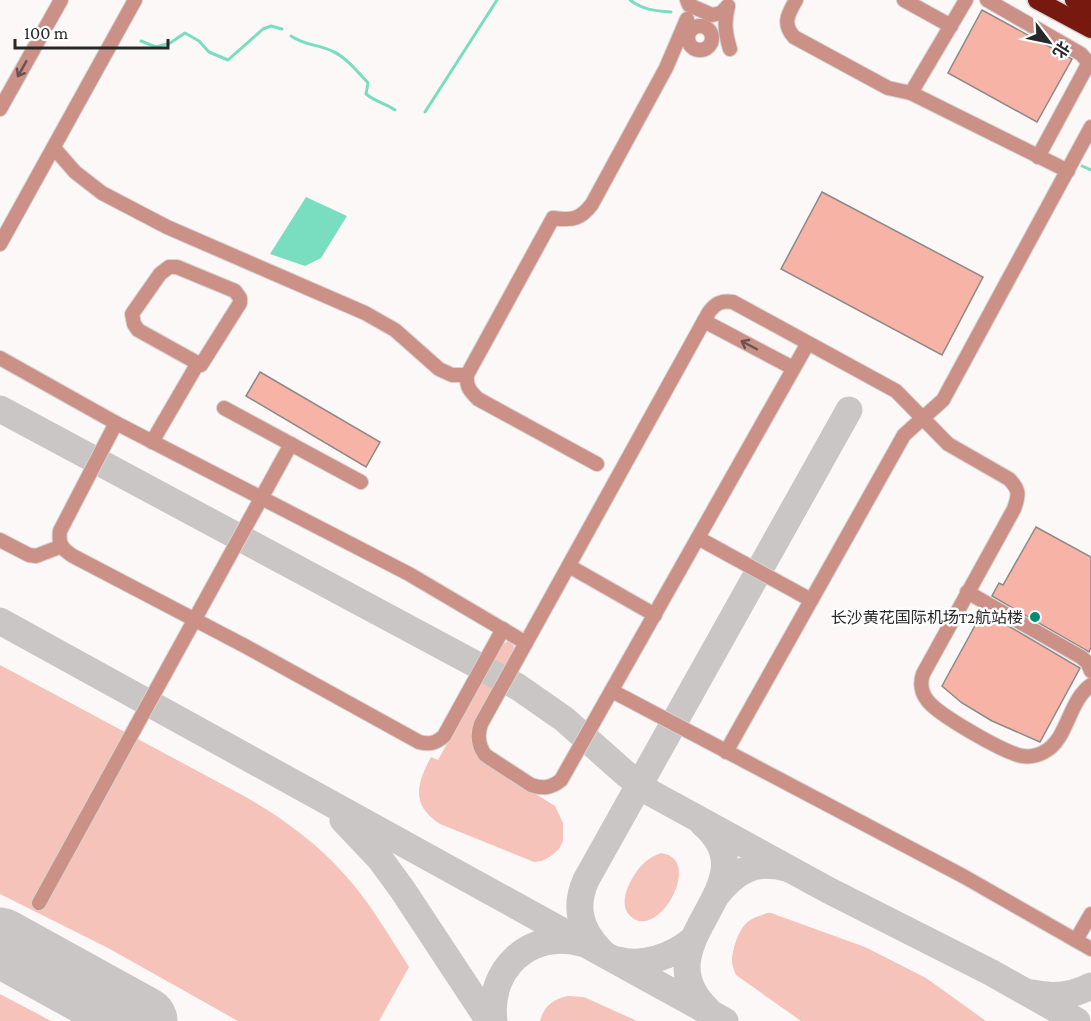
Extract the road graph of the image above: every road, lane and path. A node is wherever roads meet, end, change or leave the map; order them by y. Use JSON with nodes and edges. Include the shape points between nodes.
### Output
{"nodes":[{"id":1,"x":62,"y":0,"type":"edge"},
{"id":2,"x":135,"y":0,"type":"edge"},
{"id":3,"x":686,"y":0,"type":"edge"},
{"id":4,"x":796,"y":0,"type":"edge"},
{"id":5,"x":904,"y":0,"type":"edge"},
{"id":6,"x":966,"y":0,"type":"edge"},
{"id":7,"x":987,"y":0,"type":"edge"},
{"id":8,"x":1037,"y":0,"type":"edge"},
{"id":9,"x":1074,"y":0,"type":"edge"},
{"id":10,"x":730,"y":3,"type":"edge"},
{"id":11,"x":1091,"y":10,"type":"edge"},
{"id":12,"x":951,"y":26,"type":"junction"},
{"id":13,"x":1091,"y":29,"type":"edge"},
{"id":14,"x":685,"y":30,"type":"junction"},
{"id":15,"x":712,"y":35,"type":"junction"},
{"id":16,"x":702,"y":50,"type":"junction"},
{"id":17,"x":730,"y":50,"type":"dead end"},
{"id":18,"x":666,"y":68,"type":"junction"},
{"id":19,"x":911,"y":93,"type":"junction"},
{"id":20,"x":0,"y":109,"type":"edge"},
{"id":21,"x":1091,"y":127,"type":"edge"},
{"id":22,"x":54,"y":148,"type":"junction"},
{"id":23,"x":1038,"y":157,"type":"junction"},
{"id":24,"x":1068,"y":171,"type":"junction"},
{"id":25,"x":0,"y":244,"type":"edge"},
{"id":26,"x":704,"y":321,"type":"junction"},
{"id":27,"x":808,"y":343,"type":"junction"},
{"id":28,"x":0,"y":358,"type":"edge"},
{"id":29,"x":198,"y":363,"type":"junction"},
{"id":30,"x":794,"y":368,"type":"junction"},
{"id":31,"x":467,"y":375,"type":"junction"},
{"id":32,"x":224,"y":408,"type":"dead end"},
{"id":33,"x":923,"y":418,"type":"junction"},
{"id":34,"x":116,"y":423,"type":"junction"},
{"id":35,"x":152,"y":442,"type":"junction"},
{"id":36,"x":291,"y":444,"type":"junction"},
{"id":37,"x":597,"y":464,"type":"dead end"},
{"id":38,"x":361,"y":482,"type":"dead end"},
{"id":39,"x":262,"y":498,"type":"junction"},
{"id":40,"x":698,"y":538,"type":"junction"},
{"id":41,"x":0,"y":540,"type":"edge"},
{"id":42,"x":62,"y":546,"type":"junction"},
{"id":43,"x":569,"y":566,"type":"junction"},
{"id":44,"x":967,"y":592,"type":"junction"},
{"id":45,"x":811,"y":600,"type":"junction"},
{"id":46,"x":655,"y":615,"type":"junction"},
{"id":47,"x":195,"y":620,"type":"junction"},
{"id":48,"x":503,"y":629,"type":"junction"},
{"id":49,"x":526,"y":643,"type":"junction"},
{"id":50,"x":1091,"y":671,"type":"edge"},
{"id":51,"x":1091,"y":685,"type":"edge"},
{"id":52,"x":612,"y":691,"type":"junction"},
{"id":53,"x":726,"y":752,"type":"junction"},
{"id":54,"x":39,"y":903,"type":"dead end"},
{"id":55,"x":1091,"y":914,"type":"edge"},
{"id":56,"x":1076,"y":940,"type":"junction"},
{"id":57,"x":1091,"y":949,"type":"edge"}],
"edges":[{"from":1,"to":20,"type":"lane","one_way":true},
{"from":2,"to":22,"type":"lane"},
{"from":3,"to":10,"type":"lane","via":[[712,15],[721,13]]},
{"from":3,"to":14,"type":"lane"},
{"from":4,"to":19,"type":"lane","via":[[787,22],[794,37],[888,88]]},
{"from":5,"to":12,"type":"lane"},
{"from":6,"to":12,"type":"lane"},
{"from":7,"to":23,"type":"lane","via":[[1082,54],[1088,62]]},
{"from":8,"to":13,"type":"highway"},
{"from":9,"to":11,"type":"highway"},
{"from":10,"to":15,"type":"lane"},
{"from":10,"to":17,"type":"lane","via":[[725,34]]},
{"from":12,"to":19,"type":"lane"},
{"from":14,"to":15,"type":"lane","via":[[704,26]]},
{"from":14,"to":16,"type":"lane","via":[[694,49]]},
{"from":14,"to":18,"type":"lane"},
{"from":15,"to":16,"type":"lane","via":[[711,44]]},
{"from":16,"to":18,"type":"lane","via":[[678,57]]},
{"from":18,"to":31,"type":"lane","via":[[586,212],[566,220],[554,218]]},
{"from":19,"to":23,"type":"lane"},
{"from":21,"to":24,"type":"lane"},
{"from":22,"to":25,"type":"lane"},
{"from":22,"to":31,"type":"lane","via":[[75,172],[102,193],[167,227],[365,313],[395,330],[439,369],[452,375]]},
{"from":23,"to":24,"type":"lane"},
{"from":24,"to":33,"type":"lane","via":[[943,400]]},
{"from":26,"to":27,"type":"lane","via":[[714,306],[726,300]]},
{"from":30,"to":26,"type":"lane","one_way":true},
{"from":26,"to":43,"type":"lane"},
{"from":27,"to":30,"type":"lane"},
{"from":27,"to":33,"type":"lane","via":[[896,391]]},
{"from":28,"to":34,"type":"lane"},
{"from":29,"to":29,"type":"lane","via":[[201,365],[240,303],[239,294],[169,267],[132,314],[134,324],[138,330]]},
{"from":29,"to":35,"type":"lane"},
{"from":30,"to":40,"type":"lane"},
{"from":31,"to":37,"type":"lane","via":[[469,391],[478,399]]},
{"from":32,"to":36,"type":"lane"},
{"from":33,"to":44,"type":"lane","via":[[948,444],[1016,486],[1014,509]]},
{"from":33,"to":45,"type":"lane","via":[[904,435]]},
{"from":34,"to":35,"type":"lane"},
{"from":34,"to":42,"type":"lane","via":[[60,531]]},
{"from":35,"to":39,"type":"lane"},
{"from":36,"to":38,"type":"lane"},
{"from":36,"to":39,"type":"lane"},
{"from":39,"to":47,"type":"lane"},
{"from":39,"to":48,"type":"lane","via":[[409,573]]},
{"from":40,"to":45,"type":"lane"},
{"from":40,"to":46,"type":"lane"},
{"from":41,"to":42,"type":"lane","via":[[36,556]]},
{"from":42,"to":47,"type":"lane","via":[[73,556]]},
{"from":43,"to":46,"type":"lane"},
{"from":43,"to":49,"type":"lane"},
{"from":44,"to":50,"type":"lane","via":[[1081,657]]},
{"from":44,"to":51,"type":"lane","via":[[921,682],[925,698],[940,712],[1003,749],[1035,756],[1051,748],[1077,701]]},
{"from":45,"to":53,"type":"lane"},
{"from":46,"to":52,"type":"lane"},
{"from":47,"to":48,"type":"lane","via":[[426,744],[444,736]]},
{"from":47,"to":54,"type":"lane"},
{"from":48,"to":49,"type":"lane"},
{"from":49,"to":52,"type":"lane","via":[[481,724],[478,737],[485,755],[531,785],[549,787],[561,780]]},
{"from":52,"to":53,"type":"lane"},
{"from":53,"to":56,"type":"lane"},
{"from":55,"to":56,"type":"lane"},
{"from":56,"to":57,"type":"lane"}]}
